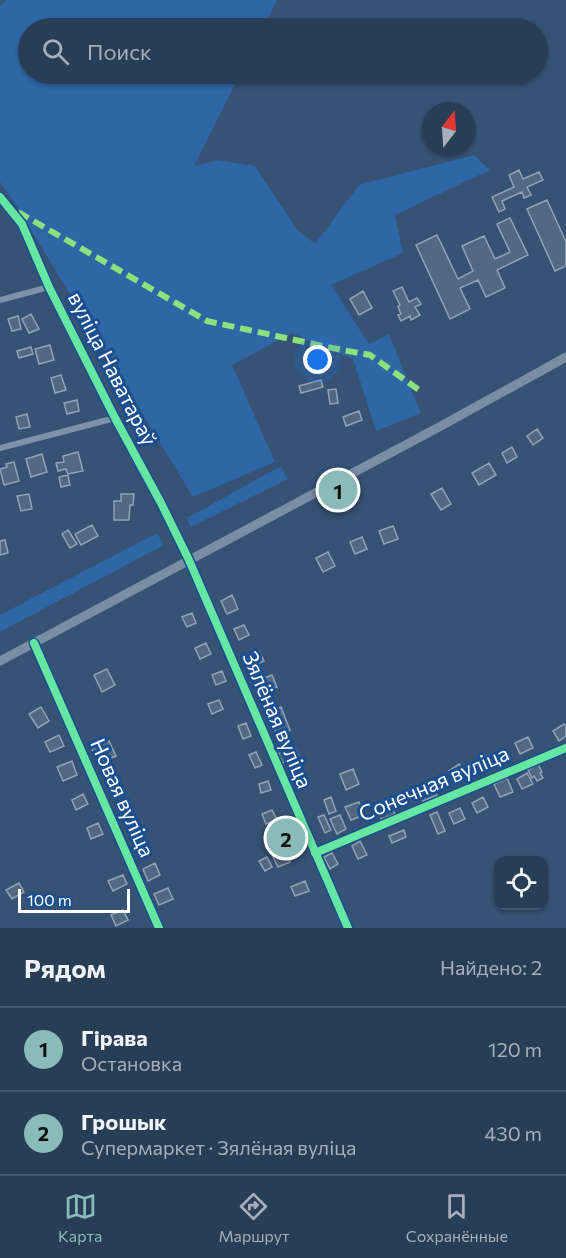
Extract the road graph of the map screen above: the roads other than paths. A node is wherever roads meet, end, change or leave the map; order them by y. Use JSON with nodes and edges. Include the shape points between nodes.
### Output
{"nodes":[{"id":1,"x":0,"y":197,"type":"edge"},
{"id":2,"x":49,"y":287,"type":"junction"},
{"id":3,"x":0,"y":300,"type":"edge"},
{"id":4,"x":566,"y":357,"type":"edge"},
{"id":5,"x":115,"y":418,"type":"junction"},
{"id":6,"x":0,"y":448,"type":"edge"},
{"id":7,"x":189,"y":560,"type":"junction"},
{"id":8,"x":202,"y":592,"type":"joint"},
{"id":9,"x":34,"y":643,"type":"junction"},
{"id":10,"x":0,"y":662,"type":"edge"},
{"id":11,"x":566,"y":748,"type":"edge"},
{"id":12,"x":315,"y":854,"type":"junction"},
{"id":13,"x":159,"y":928,"type":"edge"},
{"id":14,"x":348,"y":928,"type":"edge"}],
"edges":[{"from":1,"to":2,"type":"street","name":"вуліца Наватараў","via":[[22,224]]},
{"from":2,"to":3,"type":"street"},
{"from":2,"to":5,"type":"street","name":"вуліца Наватараў"},
{"from":4,"to":7,"type":"main road"},
{"from":5,"to":6,"type":"street"},
{"from":5,"to":7,"type":"street","name":"вуліца Наватараў"},
{"from":7,"to":8,"type":"street","name":"вуліца Наватараў"},
{"from":7,"to":9,"type":"main road"},
{"from":8,"to":12,"type":"street","name":"Зялёная вуліца"},
{"from":9,"to":10,"type":"main road"},
{"from":9,"to":13,"type":"street","name":"Новая вуліца"},
{"from":11,"to":12,"type":"street","name":"Сонечная вуліца"},
{"from":12,"to":14,"type":"street","name":"Зялёная вуліца"}]}
